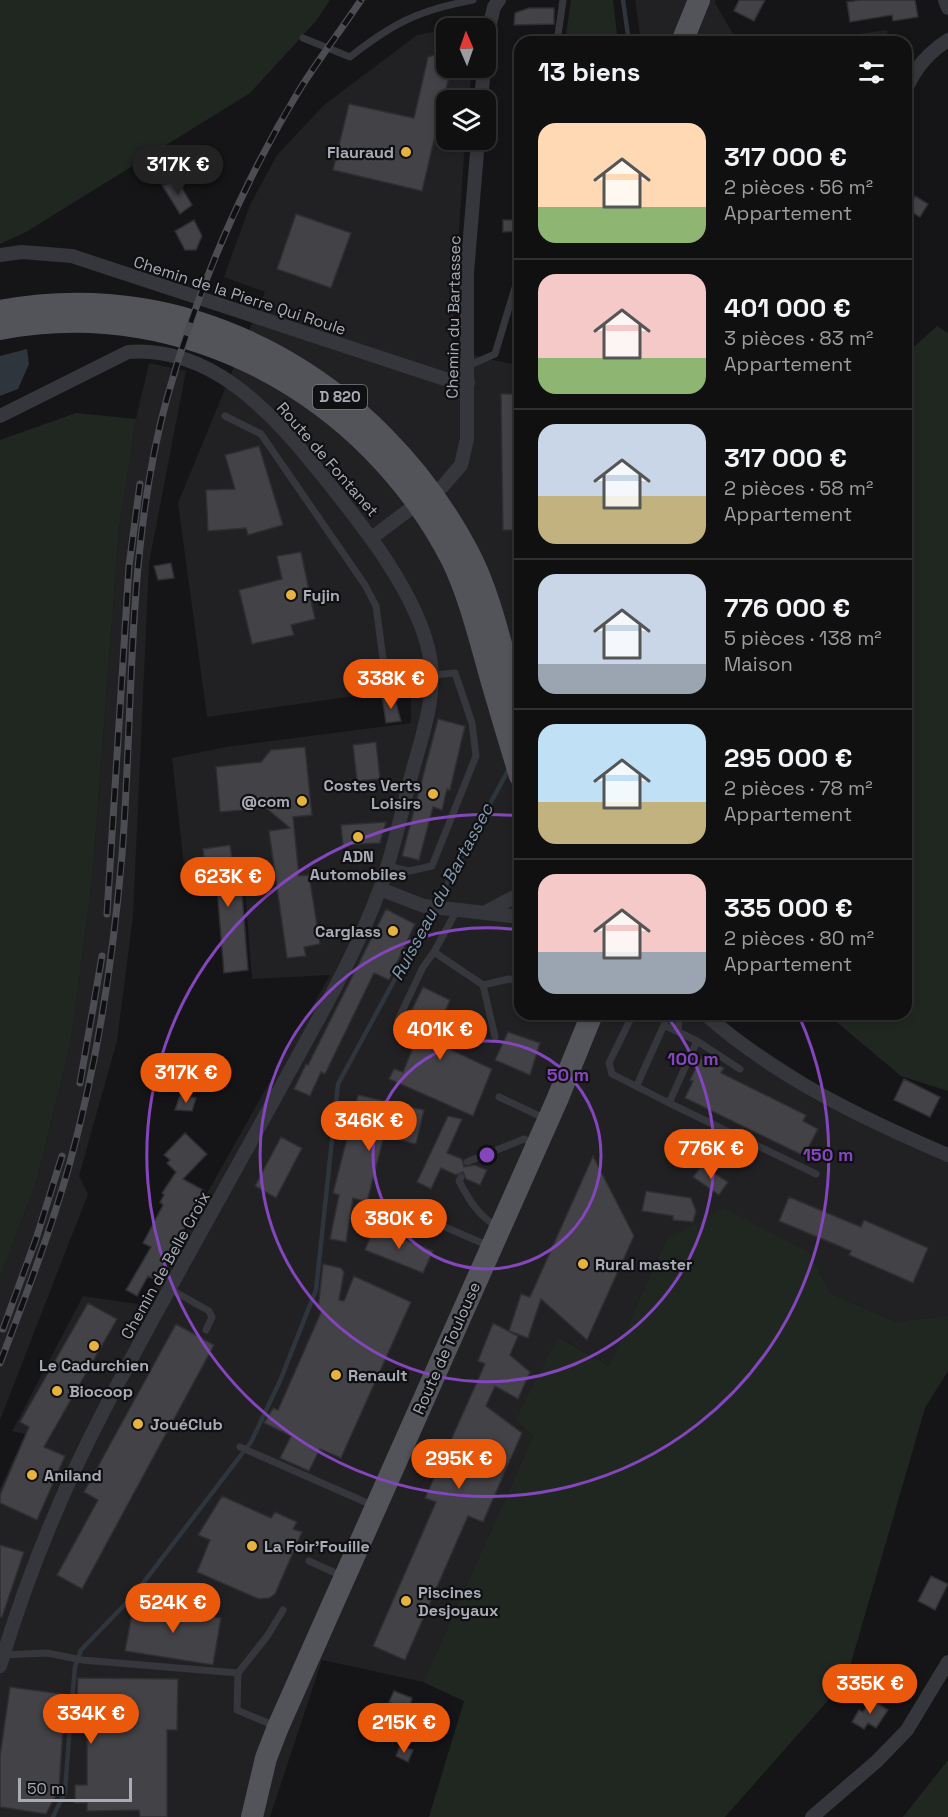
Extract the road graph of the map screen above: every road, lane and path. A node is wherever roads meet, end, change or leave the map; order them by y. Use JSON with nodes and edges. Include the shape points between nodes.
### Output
{"nodes":[{"id":1,"x":473,"y":0,"type":"edge"},
{"id":2,"x":499,"y":0,"type":"edge"},
{"id":3,"x":563,"y":0,"type":"edge"},
{"id":4,"x":699,"y":0,"type":"edge"},
{"id":5,"x":945,"y":0,"type":"edge"},
{"id":6,"x":948,"y":8,"type":"edge"},
{"id":7,"x":491,"y":18,"type":"edge"},
{"id":8,"x":558,"y":36,"type":"edge"},
{"id":9,"x":684,"y":36,"type":"edge"},
{"id":10,"x":303,"y":38,"type":"dead end"},
{"id":11,"x":948,"y":40,"type":"edge"},
{"id":12,"x":912,"y":76,"type":"edge"},
{"id":13,"x":477,"y":150,"type":"edge"},
{"id":14,"x":0,"y":255,"type":"edge"},
{"id":15,"x":514,"y":291,"type":"edge"},
{"id":16,"x":0,"y":311,"type":"edge"},
{"id":17,"x":0,"y":329,"type":"edge"},
{"id":18,"x":468,"y":366,"type":"junction"},
{"id":19,"x":468,"y":383,"type":"junction"},
{"id":20,"x":0,"y":416,"type":"edge"},
{"id":21,"x":225,"y":416,"type":"dead end"},
{"id":22,"x":442,"y":487,"type":"dead end"},
{"id":23,"x":410,"y":509,"type":"dead end"},
{"id":24,"x":373,"y":537,"type":"junction"},
{"id":25,"x":432,"y":675,"type":"junction"},
{"id":26,"x":513,"y":710,"type":"edge"},
{"id":27,"x":387,"y":866,"type":"junction"},
{"id":28,"x":380,"y":890,"type":"junction"},
{"id":29,"x":514,"y":897,"type":"edge"},
{"id":30,"x":451,"y":910,"type":"junction"},
{"id":31,"x":486,"y":912,"type":"junction"},
{"id":32,"x":514,"y":916,"type":"edge"},
{"id":33,"x":434,"y":952,"type":"junction"},
{"id":34,"x":514,"y":979,"type":"edge"},
{"id":35,"x":483,"y":985,"type":"junction"},
{"id":36,"x":398,"y":1020,"type":"dead end"},
{"id":37,"x":574,"y":1020,"type":"edge"},
{"id":38,"x":589,"y":1020,"type":"edge"},
{"id":39,"x":630,"y":1020,"type":"edge"},
{"id":40,"x":665,"y":1020,"type":"edge"},
{"id":41,"x":679,"y":1020,"type":"edge"},
{"id":42,"x":712,"y":1020,"type":"edge"},
{"id":43,"x":664,"y":1025,"type":"junction"},
{"id":44,"x":678,"y":1031,"type":"junction"},
{"id":45,"x":495,"y":1037,"type":"dead end"},
{"id":46,"x":697,"y":1041,"type":"junction"},
{"id":47,"x":740,"y":1069,"type":"dead end"},
{"id":48,"x":637,"y":1085,"type":"junction"},
{"id":49,"x":499,"y":1097,"type":"dead end"},
{"id":50,"x":669,"y":1103,"type":"junction"},
{"id":51,"x":541,"y":1117,"type":"junction"},
{"id":52,"x":530,"y":1142,"type":"junction"},
{"id":53,"x":948,"y":1155,"type":"edge"},
{"id":54,"x":467,"y":1162,"type":"dead end"},
{"id":55,"x":816,"y":1174,"type":"dead end"},
{"id":56,"x":461,"y":1177,"type":"dead end"},
{"id":57,"x":445,"y":1227,"type":"dead end"},
{"id":58,"x":489,"y":1234,"type":"junction"},
{"id":59,"x":170,"y":1289,"type":"junction"},
{"id":60,"x":206,"y":1330,"type":"dead end"},
{"id":61,"x":240,"y":1447,"type":"dead end"},
{"id":62,"x":370,"y":1504,"type":"junction"},
{"id":63,"x":309,"y":1561,"type":"dead end"},
{"id":64,"x":338,"y":1574,"type":"junction"},
{"id":65,"x":284,"y":1610,"type":"dead end"},
{"id":66,"x":2,"y":1661,"type":"edge"},
{"id":67,"x":948,"y":1662,"type":"edge"},
{"id":68,"x":238,"y":1673,"type":"junction"},
{"id":69,"x":272,"y":1725,"type":"junction"},
{"id":70,"x":240,"y":1817,"type":"edge"},
{"id":71,"x":252,"y":1817,"type":"edge"},
{"id":72,"x":812,"y":1817,"type":"edge"}],
"edges":[{"from":1,"to":10,"type":"lane","via":[[411,16],[350,57]]},
{"from":2,"to":7,"type":"street"},
{"from":3,"to":8,"type":"lane"},
{"from":4,"to":9,"type":"main road"},
{"from":5,"to":6,"type":"street"},
{"from":11,"to":12,"type":"street","via":[[932,50]]},
{"from":13,"to":18,"type":"street","name":"Chemin du Bartassec","via":[[467,273]]},
{"from":14,"to":19,"type":"street","name":"Chemin de la Pierre Qui Roule","via":[[22,252],[72,256],[454,382]]},
{"from":15,"to":18,"type":"lane","via":[[495,354]]},
{"from":16,"to":26,"type":"main road","number":"D 820","via":[[72,303],[138,307],[195,320],[240,337],[298,367],[355,407],[405,457],[468,551],[495,623]]},
{"from":17,"to":26,"type":"main road","number":"D 820","via":[[72,322],[138,327],[192,340],[288,382],[342,420],[391,469],[452,561],[476,628]]},
{"from":18,"to":19,"type":"street","name":"Chemin du Bartassec"},
{"from":19,"to":22,"type":"street","name":"Chemin du Bartassec","via":[[467,439],[460,465]]},
{"from":20,"to":24,"type":"street","name":"Route de Fontanet","via":[[128,352],[181,357],[216,374],[254,400],[287,432]]},
{"from":21,"to":25,"type":"lane","via":[[261,434],[365,585],[376,606],[384,666],[391,674],[405,678]]},
{"from":23,"to":24,"type":"street"},
{"from":24,"to":25,"type":"street","name":"Chemin de Belle Croix","via":[[426,639]]},
{"from":25,"to":27,"type":"street","name":"Chemin de Belle Croix","via":[[429,707]]},
{"from":25,"to":27,"type":"lane","via":[[455,673],[472,723],[476,756],[432,866],[409,871]]},
{"from":27,"to":28,"type":"street","name":"Chemin de Belle Croix"},
{"from":28,"to":30,"type":"street","via":[[424,906]]},
{"from":28,"to":59,"type":"street","name":"Chemin de Belle Croix","via":[[339,980]]},
{"from":29,"to":31,"type":"street"},
{"from":30,"to":31,"type":"street"},
{"from":30,"to":33,"type":"lane"},
{"from":31,"to":32,"type":"street"},
{"from":33,"to":35,"type":"lane"},
{"from":33,"to":36,"type":"lane"},
{"from":34,"to":35,"type":"lane"},
{"from":35,"to":45,"type":"lane"},
{"from":37,"to":51,"type":"main road","name":"Route de Toulouse"},
{"from":38,"to":51,"type":"main road","name":"Route de Toulouse"},
{"from":39,"to":48,"type":"lane","via":[[609,1063],[612,1074]]},
{"from":40,"to":43,"type":"lane"},
{"from":41,"to":44,"type":"lane"},
{"from":42,"to":53,"type":"street","via":[[787,1075],[855,1115]]},
{"from":43,"to":44,"type":"lane"},
{"from":43,"to":48,"type":"lane"},
{"from":44,"to":46,"type":"lane"},
{"from":46,"to":47,"type":"lane"},
{"from":46,"to":50,"type":"lane"},
{"from":48,"to":50,"type":"lane"},
{"from":49,"to":51,"type":"lane"},
{"from":50,"to":55,"type":"lane"},
{"from":51,"to":52,"type":"main road","name":"Route de Toulouse"},
{"from":52,"to":54,"type":"lane"},
{"from":52,"to":58,"type":"main road","name":"Route de Toulouse"},
{"from":56,"to":58,"type":"lane","via":[[459,1181]]},
{"from":57,"to":58,"type":"lane"},
{"from":58,"to":62,"type":"main road","name":"Route de Toulouse"},
{"from":59,"to":60,"type":"lane","via":[[209,1311],[212,1317]]},
{"from":59,"to":66,"type":"street","name":"Chemin de Belle Croix","via":[[103,1412],[60,1503],[35,1561]]},
{"from":61,"to":62,"type":"lane"},
{"from":62,"to":64,"type":"main road","name":"Route de Toulouse"},
{"from":63,"to":64,"type":"lane"},
{"from":64,"to":69,"type":"main road","name":"Route de Toulouse"},
{"from":65,"to":68,"type":"lane"},
{"from":66,"to":68,"type":"lane","via":[[47,1653],[82,1660]]},
{"from":67,"to":72,"type":"street","via":[[906,1730],[877,1761]]},
{"from":68,"to":69,"type":"lane","via":[[237,1710]]},
{"from":69,"to":70,"type":"main road","name":"Route de Toulouse","via":[[253,1758]]},
{"from":69,"to":71,"type":"main road","name":"Route de Toulouse"}]}
